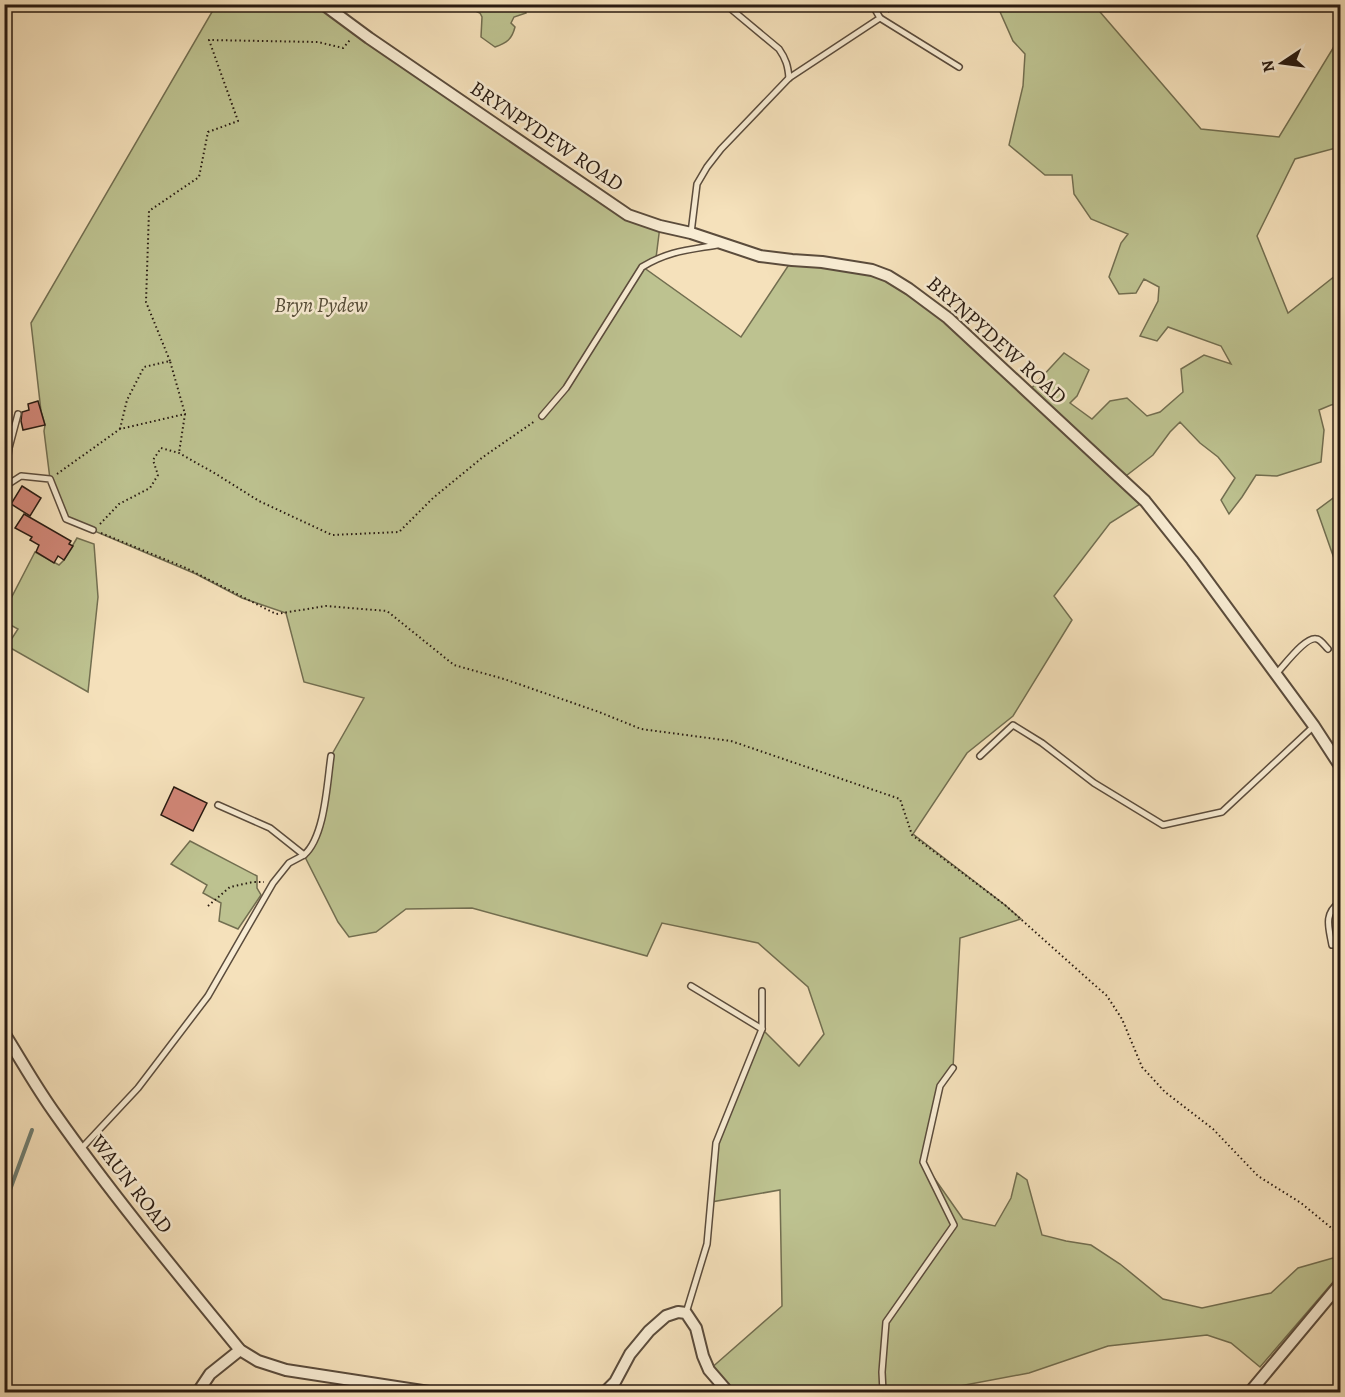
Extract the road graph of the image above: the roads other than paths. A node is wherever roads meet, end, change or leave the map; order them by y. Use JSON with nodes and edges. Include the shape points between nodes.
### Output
{"nodes":[{"id":1,"x":323,"y":4,"type":"edge"},
{"id":2,"x":725,"y":4,"type":"edge"},
{"id":3,"x":872,"y":4,"type":"edge"},
{"id":4,"x":880,"y":18,"type":"junction"},
{"id":5,"x":959,"y":67,"type":"dead end"},
{"id":6,"x":789,"y":78,"type":"junction"},
{"id":7,"x":691,"y":233,"type":"junction"},
{"id":8,"x":724,"y":244,"type":"junction"},
{"id":9,"x":18,"y":414,"type":"dead end"},
{"id":10,"x":542,"y":416,"type":"road end"},
{"id":11,"x":4,"y":486,"type":"edge"},
{"id":12,"x":93,"y":530,"type":"road end"},
{"id":13,"x":1328,"y":649,"type":"dead end"},
{"id":14,"x":1276,"y":674,"type":"junction"},
{"id":15,"x":1314,"y":726,"type":"junction"},
{"id":16,"x":331,"y":756,"type":"dead end"},
{"id":17,"x":980,"y":756,"type":"dead end"},
{"id":18,"x":1341,"y":766,"type":"edge"},
{"id":19,"x":218,"y":805,"type":"dead end"},
{"id":20,"x":304,"y":855,"type":"junction"},
{"id":21,"x":1341,"y":902,"type":"edge"},
{"id":22,"x":1332,"y":945,"type":"dead end"},
{"id":23,"x":691,"y":986,"type":"dead end"},
{"id":24,"x":762,"y":991,"type":"dead end"},
{"id":25,"x":762,"y":1029,"type":"junction"},
{"id":26,"x":4,"y":1033,"type":"edge"},
{"id":27,"x":954,"y":1068,"type":"dead end"},
{"id":28,"x":80,"y":1150,"type":"junction"},
{"id":29,"x":1341,"y":1284,"type":"edge"},
{"id":30,"x":686,"y":1313,"type":"junction"},
{"id":31,"x":240,"y":1350,"type":"junction"},
{"id":32,"x":198,"y":1392,"type":"edge"},
{"id":33,"x":429,"y":1392,"type":"edge"},
{"id":34,"x":605,"y":1392,"type":"edge"},
{"id":35,"x":728,"y":1392,"type":"edge"},
{"id":36,"x":883,"y":1392,"type":"edge"},
{"id":37,"x":1250,"y":1392,"type":"edge"}],
"edges":[{"from":1,"to":7,"type":"street","name":"BRYNPYDEW ROAD","via":[[628,215]]},
{"from":2,"to":6,"type":"lane","via":[[779,49],[785,57]]},
{"from":3,"to":4,"type":"lane"},
{"from":4,"to":5,"type":"lane"},
{"from":4,"to":6,"type":"lane"},
{"from":6,"to":7,"type":"lane","via":[[707,167],[698,184]]},
{"from":7,"to":8,"type":"street","name":"BRYNPYDEW ROAD"},
{"from":8,"to":10,"type":"lane","via":[[672,252],[642,267],[566,388]]},
{"from":8,"to":14,"type":"street","name":"BRYNPYDEW ROAD","via":[[760,256],[872,270],[909,288],[948,318],[1145,501]]},
{"from":9,"to":11,"type":"lane"},
{"from":11,"to":12,"type":"lane","via":[[21,476],[50,479],[66,519]]},
{"from":13,"to":14,"type":"lane","via":[[1319,639],[1307,641]]},
{"from":14,"to":15,"type":"street","name":"BRYNPYDEW ROAD"},
{"from":15,"to":17,"type":"lane","via":[[1222,812],[1163,825],[1094,783],[1013,724]]},
{"from":15,"to":18,"type":"street","name":"BRYNPYDEW ROAD"},
{"from":16,"to":20,"type":"lane","via":[[324,808],[314,841]]},
{"from":19,"to":20,"type":"lane","via":[[270,828]]},
{"from":20,"to":28,"type":"lane","via":[[289,863],[273,883],[208,996],[138,1088]]},
{"from":21,"to":22,"type":"lane","via":[[1329,915]]},
{"from":23,"to":25,"type":"lane"},
{"from":24,"to":25,"type":"lane"},
{"from":25,"to":30,"type":"lane","via":[[716,1143],[707,1244]]},
{"from":26,"to":28,"type":"street","name":"WAUN ROAD"},
{"from":27,"to":36,"type":"lane","via":[[940,1086],[923,1162],[954,1225],[886,1322]]},
{"from":28,"to":31,"type":"street","name":"WAUN ROAD"},
{"from":29,"to":37,"type":"street"},
{"from":30,"to":34,"type":"street","via":[[666,1316],[649,1331]]},
{"from":30,"to":35,"type":"street","via":[[696,1328],[709,1370]]},
{"from":31,"to":32,"type":"street","via":[[210,1374]]},
{"from":31,"to":33,"type":"street","via":[[286,1370]]}]}
